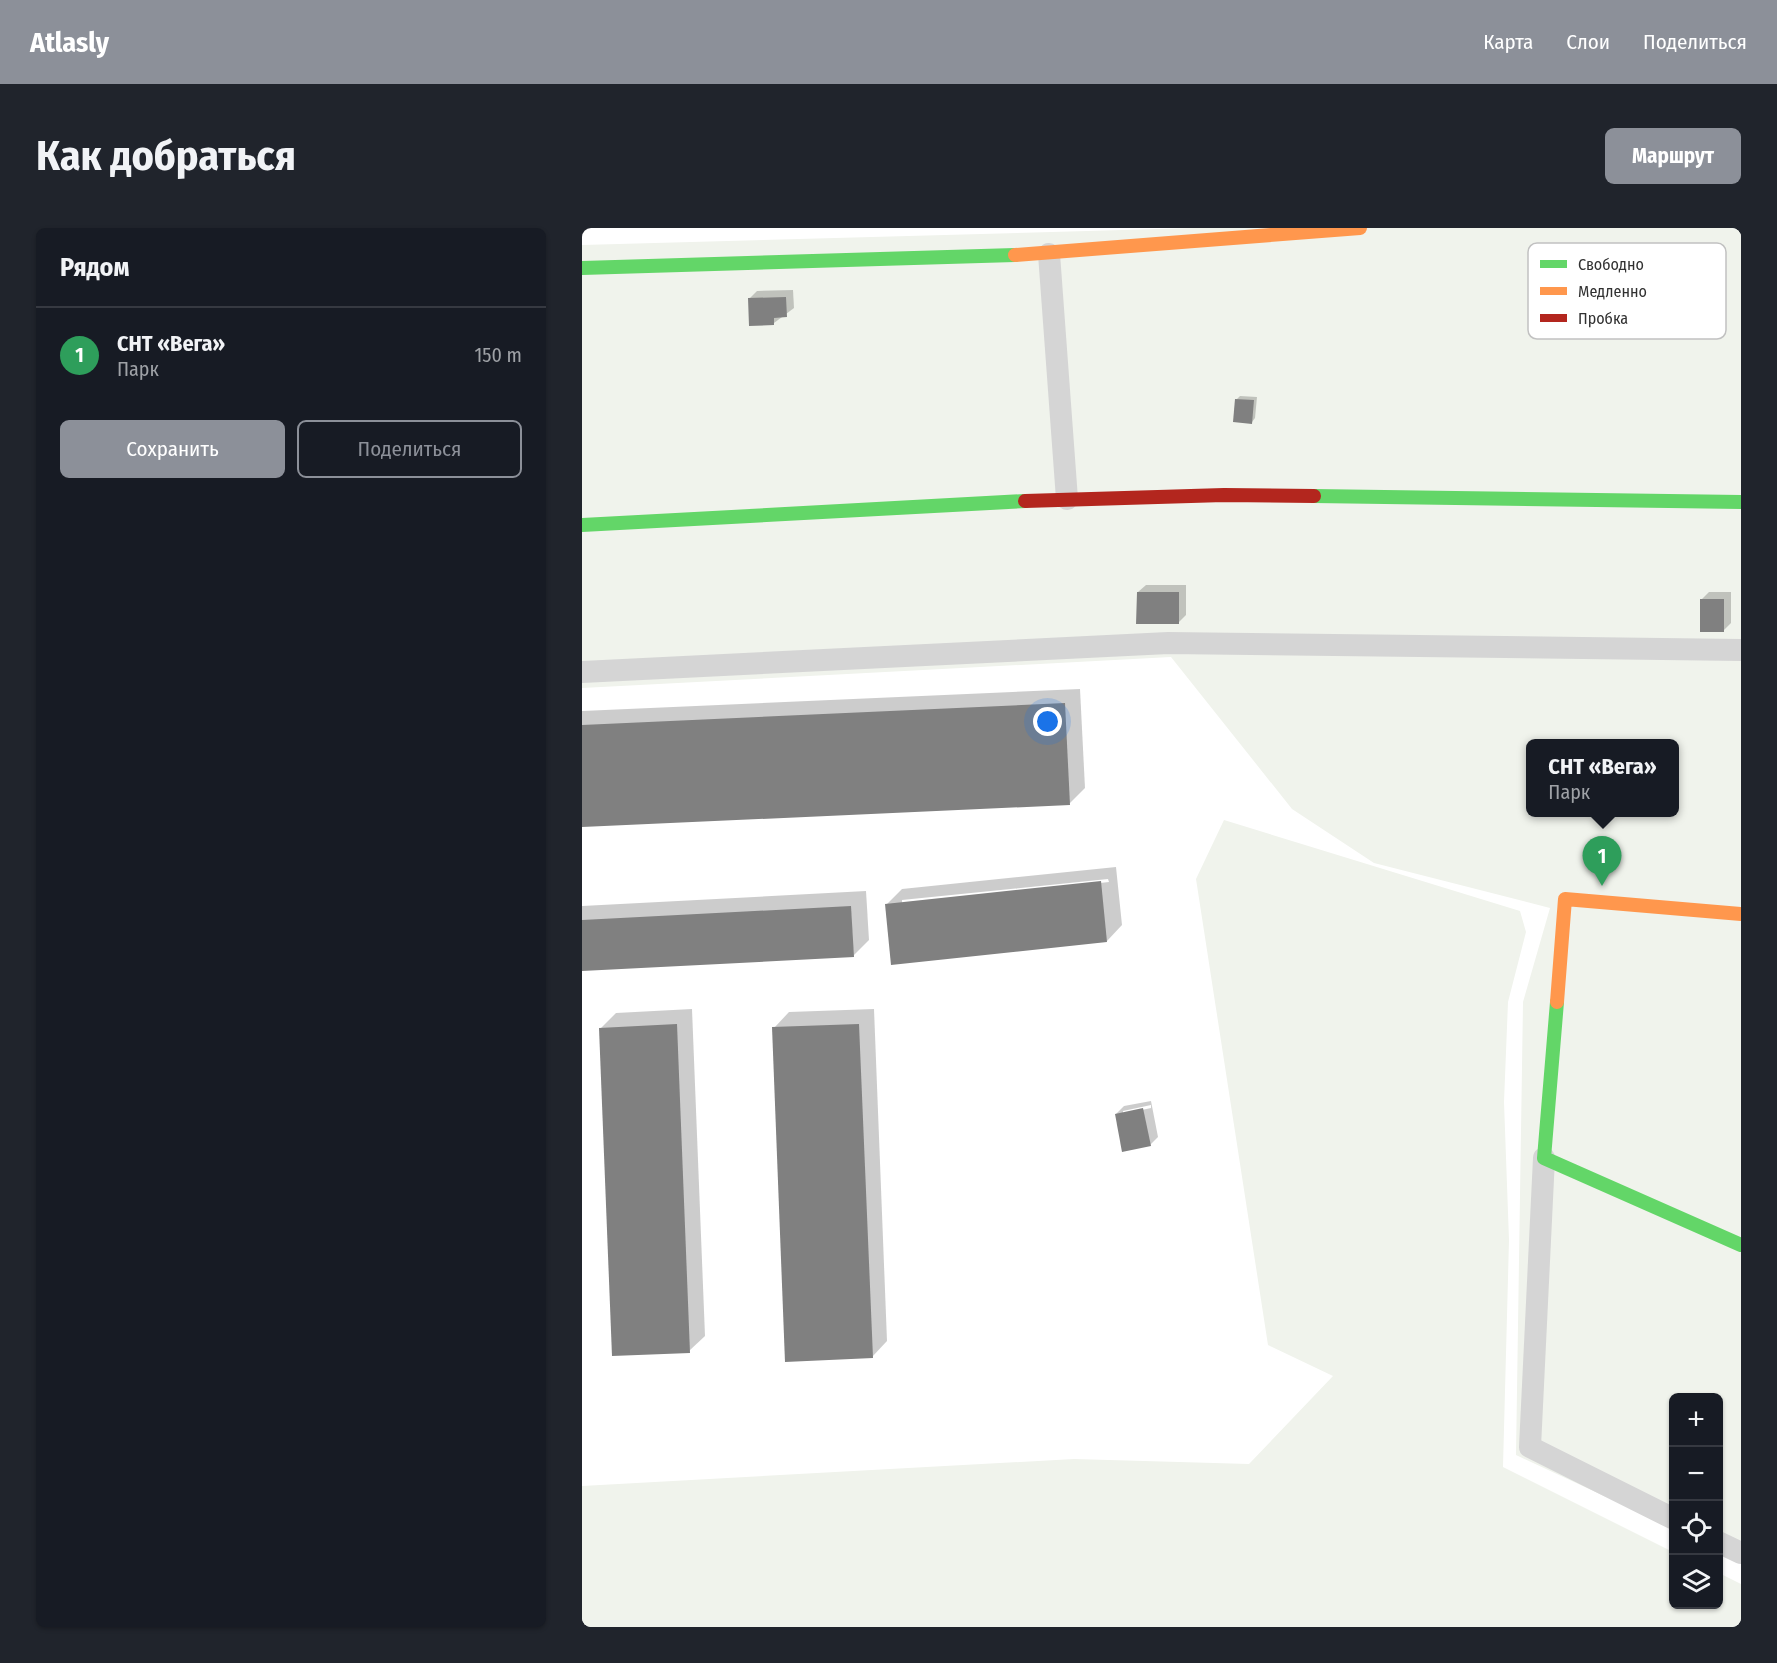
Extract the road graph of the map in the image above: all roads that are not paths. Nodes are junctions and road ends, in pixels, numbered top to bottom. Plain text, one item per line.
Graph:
1 (1360, 228) edge
2 (1049, 254) junction
3 (582, 268) edge
4 (1067, 499) junction
5 (1741, 502) edge
6 (582, 525) edge
7 (1741, 650) edge
8 (582, 672) edge
9 (1741, 914) edge
10 (1544, 1158) junction
11 (1741, 1245) edge
12 (1669, 1517) edge
13 (1723, 1544) edge
14 (1741, 1554) edge

1 - 2 street
2 - 3 street
2 - 4 street
4 - 5 street
4 - 6 street
7 - 8 street
9 - 10 street
10 - 11 street
10 - 12 street
13 - 14 street

